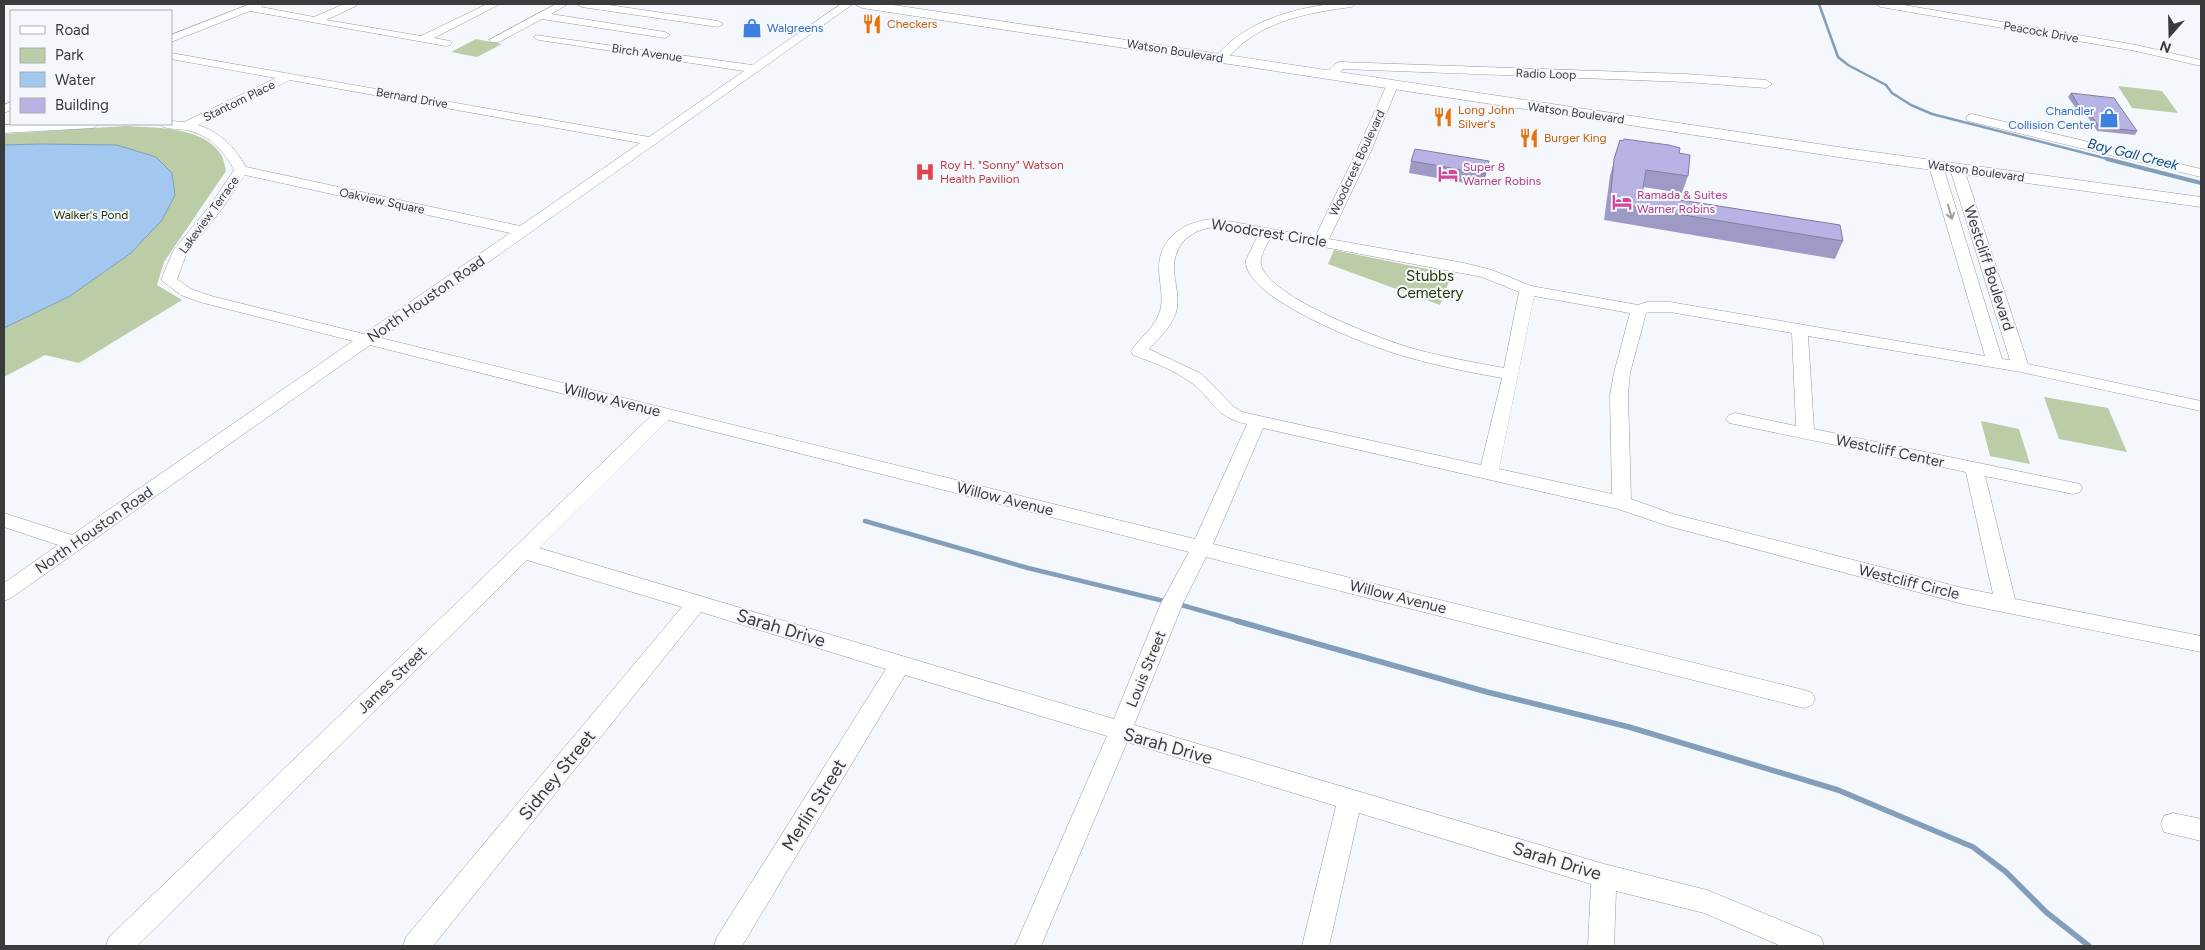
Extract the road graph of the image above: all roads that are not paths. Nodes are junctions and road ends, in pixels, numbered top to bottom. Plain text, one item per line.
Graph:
1 (259, 4) edge
2 (352, 4) edge
3 (495, 4) edge
4 (563, 4) edge
5 (582, 4) edge
6 (848, 4) edge
7 (862, 4) edge
8 (1351, 4) edge
9 (1881, 4) edge
10 (249, 8) junction
11 (540, 16) junction
12 (315, 21) junction
13 (718, 24) dead end
14 (665, 34) dead end
15 (539, 37) dead end
16 (172, 39) edge
17 (423, 39) junction
18 (495, 40) dead end
19 (446, 43) dead end
20 (172, 56) edge
21 (1220, 58) junction
22 (2201, 64) edge
23 (754, 69) junction
24 (1331, 75) junction
25 (290, 76) junction
26 (1766, 84) dead end
27 (1392, 85) junction
28 (1972, 118) dead end
29 (172, 124) edge
30 (41, 125) edge
31 (188, 125) junction
32 (4, 129) edge
33 (653, 140) junction
34 (1936, 166) junction
35 (1957, 169) junction
36 (241, 170) junction
37 (2201, 173) edge
38 (2201, 202) edge
39 (523, 231) junction
40 (1267, 232) junction
41 (1321, 240) junction
42 (1527, 290) junction
43 (206, 299) joint
44 (1639, 310) junction
45 (1800, 329) junction
46 (368, 340) junction
47 (1995, 362) junction
48 (2021, 367) junction
49 (1511, 375) junction
50 (2201, 406) edge
51 (665, 413) junction
52 (1735, 419) dead end
53 (1257, 421) junction
54 (1805, 433) junction
55 (1974, 468) junction
56 (1488, 473) junction
57 (2074, 488) dead end
58 (1622, 503) junction
59 (4, 520) edge
60 (74, 543) junction
61 (1201, 548) junction
62 (523, 551) junction
63 (4, 593) edge
64 (697, 603) junction
65 (2006, 604) junction
66 (2201, 644) edge
67 (900, 664) junction
68 (1804, 699) dead end
69 (1120, 732) junction
70 (1350, 800) junction
71 (2173, 824) dead end
72 (2201, 830) edge
73 (1604, 876) junction
74 (119, 946) edge
75 (416, 946) edge
76 (727, 946) edge
77 (1028, 946) edge
78 (1316, 946) edge
79 (1601, 946) edge
80 (1811, 946) edge

1 - 10 street
2 - 12 street
3 - 17 street
4 - 11 street
5 - 13 street
6 - 23 street, North Houston Road
7 - 21 main road, Watson Boulevard
8 - 21 street
9 - 22 street, Peacock Drive
10 - 12 street
10 - 16 street
11 - 14 street
11 - 18 street
12 - 17 street
15 - 23 street, Birch Avenue
17 - 19 street
20 - 25 street, Bernard Drive
21 - 24 main road, Watson Boulevard
23 - 33 street, North Houston Road
24 - 26 street, Radio Loop
24 - 27 main road, Watson Boulevard
25 - 31 street, Stantom Place
25 - 33 street, Bernard Drive
27 - 34 main road, Watson Boulevard
27 - 41 street, Woodcrest Boulevard
28 - 37 street
29 - 31 street, Lakeview Terrace
30 - 32 street
31 - 36 street, Lakeview Terrace
33 - 39 street, North Houston Road
34 - 35 main road, Watson Boulevard
34 -> 47 street, Westcliff Boulevard
35 - 38 main road, Watson Boulevard
35 - 48 street, Westcliff Boulevard
36 - 39 street, Oakview Square
36 - 43 street, Lakeview Terrace
39 - 46 street, North Houston Road
40 - 41 street, Woodcrest Circle
40 - 49 street
40 - 53 street, Woodcrest Circle
41 - 42 street, Woodcrest Circle
42 - 44 street
42 - 49 street
43 - 46 street, Willow Avenue
44 - 45 street
44 - 58 street
45 - 47 street
45 - 54 street
46 - 51 street, Willow Avenue
46 - 60 street, North Houston Road
47 - 48 street
48 - 50 street
49 - 56 street
51 - 61 street, Willow Avenue
51 - 62 street, James Street
52 - 54 street, Westcliff Center
53 - 56 street, Woodcrest Circle
53 - 61 street, Louis Street
54 - 55 street, Westcliff Center
55 - 57 street, Westcliff Center
55 - 65 street
56 - 58 street, Westcliff Circle
58 - 65 street, Westcliff Circle
59 - 60 street
60 - 63 street, North Houston Road
61 - 68 street, Willow Avenue
61 - 69 street, Louis Street
62 - 64 street, Sarah Drive
62 - 74 street, James Street
64 - 67 street, Sarah Drive
64 - 75 street, Sidney Street
65 - 66 street, Westcliff Circle
67 - 69 street, Sarah Drive
67 - 76 street, Merlin Street
69 - 70 street, Sarah Drive
69 - 77 street, Louis Street
70 - 73 street, Sarah Drive
70 - 78 street
71 - 72 street
73 - 79 street
73 - 80 street, Sarah Drive

